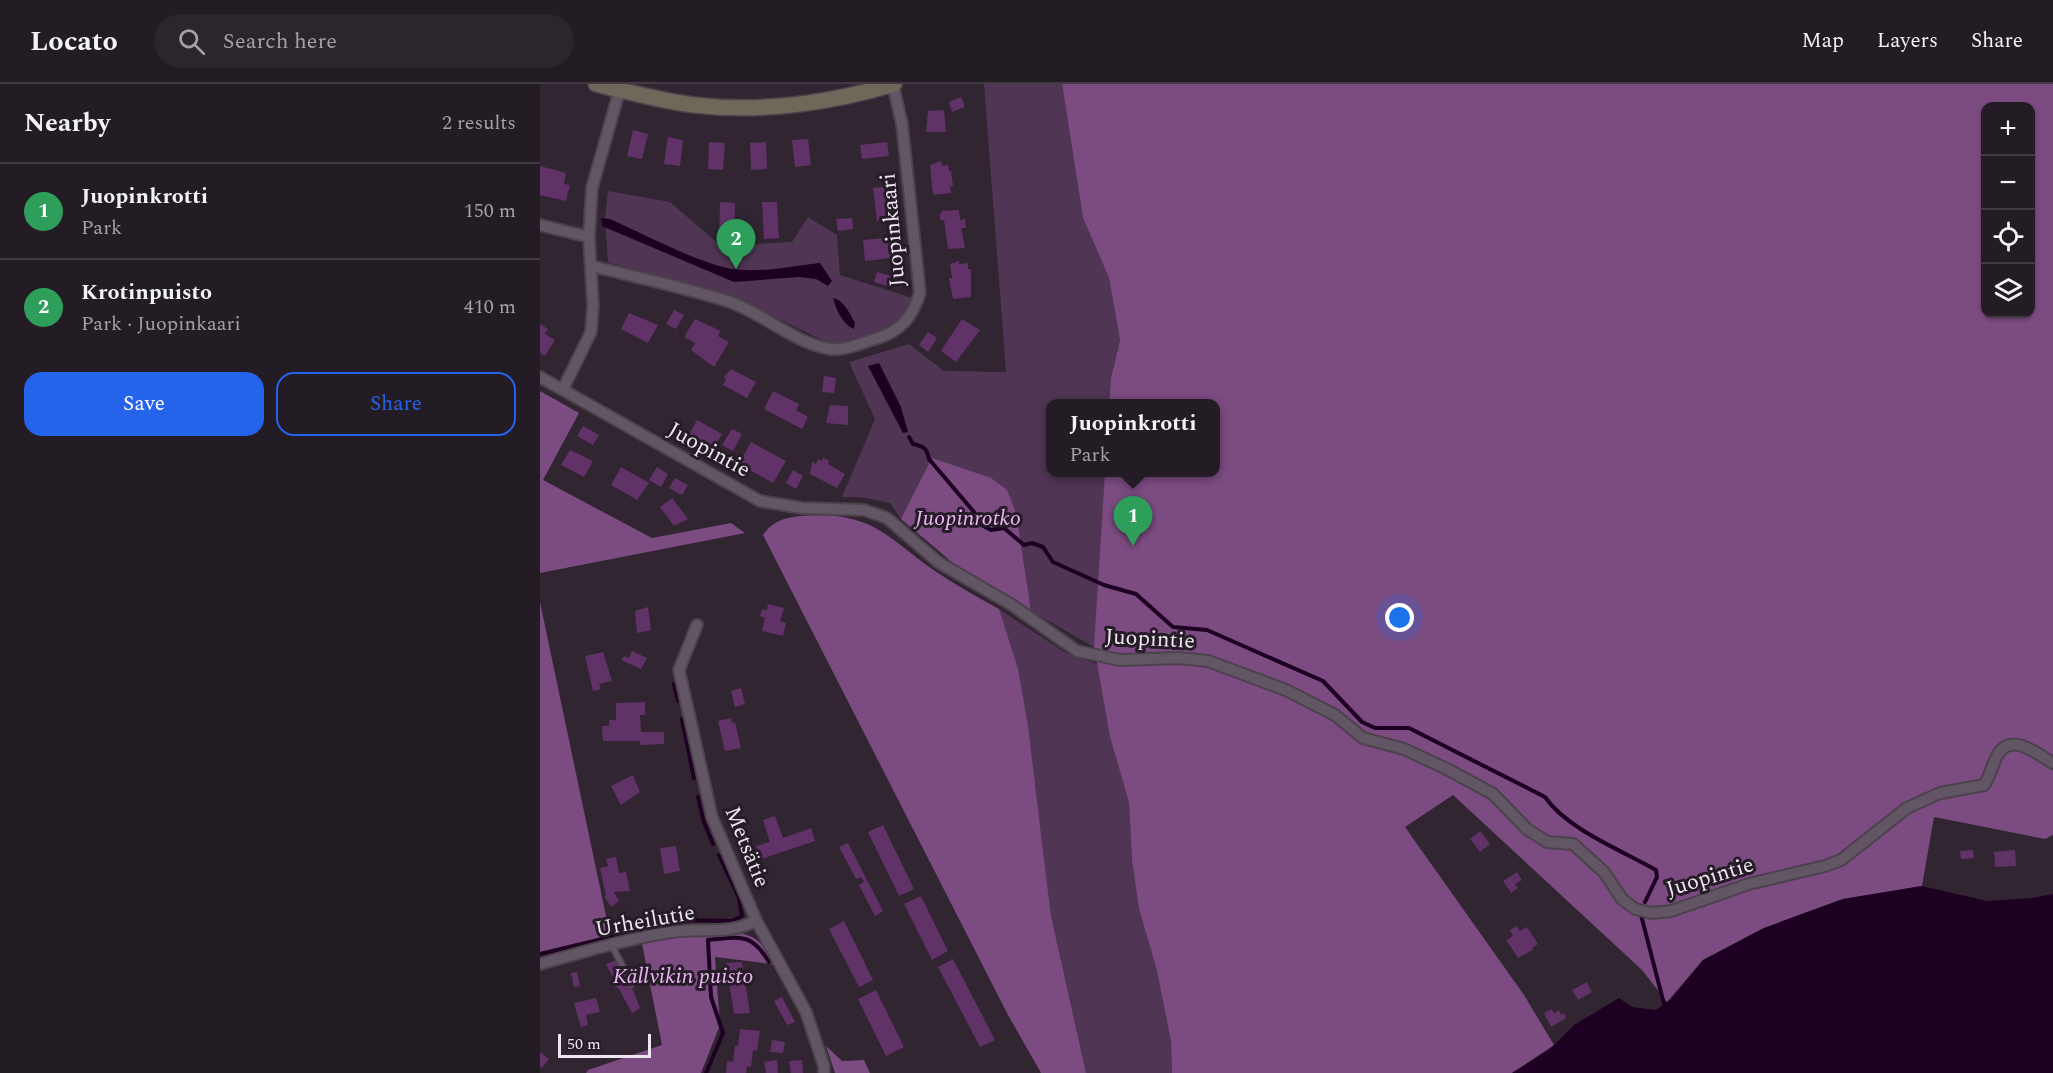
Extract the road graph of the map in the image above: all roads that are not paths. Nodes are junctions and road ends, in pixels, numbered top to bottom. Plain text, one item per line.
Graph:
1 (596, 84) edge
2 (893, 84) edge
3 (620, 87) edge
4 (540, 225) edge
5 (589, 237) junction
6 (592, 266) junction
7 (540, 376) edge
8 (563, 389) junction
9 (697, 625) dead end
10 (2053, 763) edge
11 (756, 920) junction
12 (611, 944) junction
13 (540, 964) edge
14 (632, 984) dead end
15 (824, 1073) edge

1 - 3 street
2 - 3 street
2 - 6 street, Juopinkaari
3 - 5 street
4 - 5 street
5 - 6 street
6 - 8 street
7 - 8 street
8 - 10 street, Juopintie
9 - 11 street, Metsätie
11 - 12 street, Urheilutie
11 - 15 street, Metsätie
12 - 13 street, Urheilutie
12 - 14 lane

